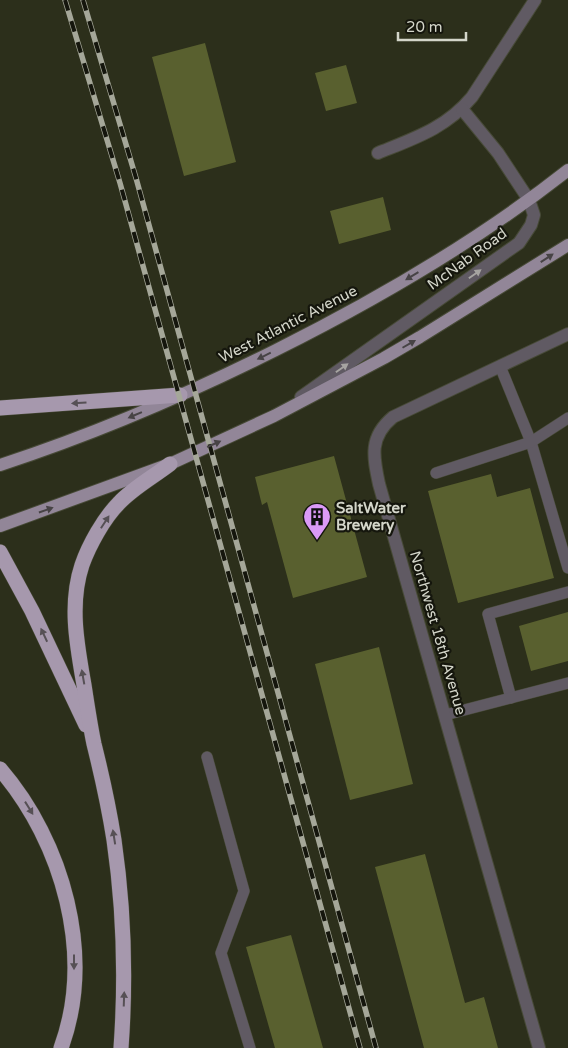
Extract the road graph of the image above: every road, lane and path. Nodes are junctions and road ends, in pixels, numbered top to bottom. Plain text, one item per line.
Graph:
1 (535, 0) edge
2 (462, 109) junction
3 (378, 152) dead end
4 (568, 170) edge
5 (529, 200) junction
6 (567, 247) edge
7 (568, 334) edge
8 (500, 366) junction
9 (180, 396) junction
10 (0, 408) edge
11 (274, 416) junction
12 (568, 418) edge
13 (531, 442) junction
14 (170, 464) junction
15 (0, 465) edge
16 (436, 473) dead end
17 (0, 526) edge
18 (0, 552) edge
19 (568, 568) edge
20 (568, 592) edge
21 (568, 683) edge
22 (511, 698) junction
23 (445, 716) junction
24 (94, 743) junction
25 (207, 757) dead end
26 (0, 769) edge
27 (61, 1048) edge
28 (121, 1048) edge
29 (250, 1048) edge
30 (539, 1048) edge

1 - 2 street
2 - 3 street
2 - 5 street, McNab Road
4 - 5 main road, West Atlantic Avenue
5 -> 9 main road, West Atlantic Avenue
11 -> 5 street, McNab Road
11 -> 6 main road
7 - 8 street, Northwest 18th Avenue
8 - 13 lane
8 - 23 street, Northwest 18th Avenue
9 -> 10 highway
9 -> 15 main road, West Atlantic Avenue
14 -> 11 main road
12 - 13 lane
13 - 16 lane
13 - 19 lane
17 -> 14 main road
24 -> 14 highway
24 -> 18 highway
20 - 22 lane
21 - 22 lane
22 - 23 lane
23 - 30 street, Northwest 18th Avenue
28 -> 24 highway
25 - 29 lane
26 -> 27 highway

